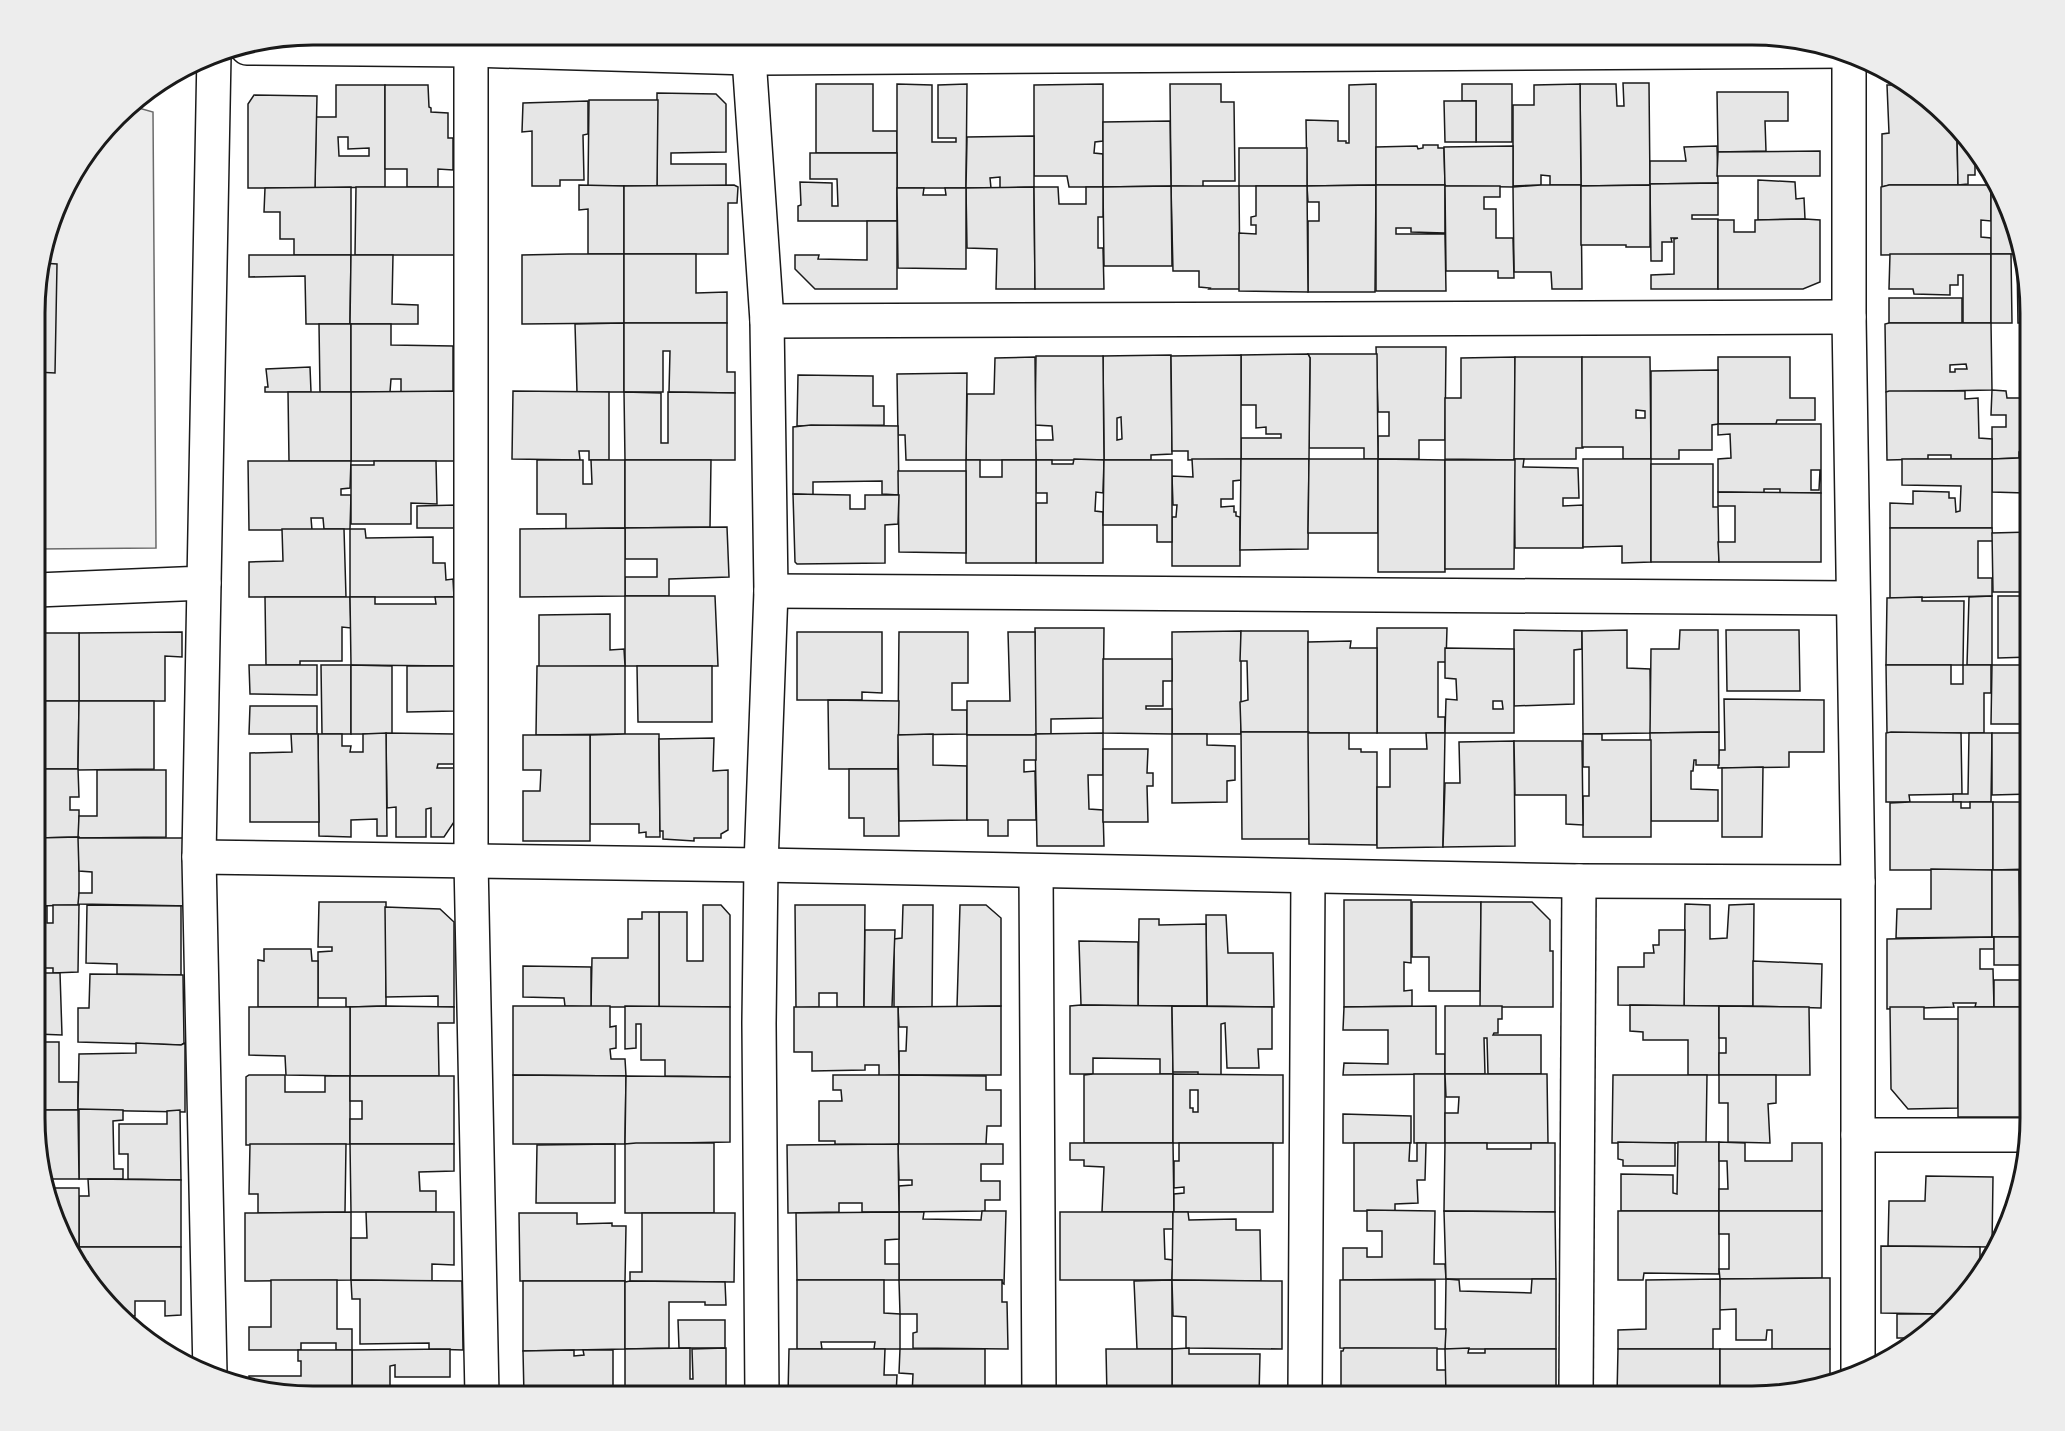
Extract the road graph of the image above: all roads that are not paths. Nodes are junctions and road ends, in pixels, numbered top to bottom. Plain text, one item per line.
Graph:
1 (1051, 46) edge
2 (271, 48) edge
3 (471, 50) junction
4 (1811, 52) edge
5 (749, 58) junction
6 (1847, 62) edge
7 (214, 64) edge
8 (1849, 317) junction
9 (766, 321) junction
10 (204, 584) junction
11 (45, 590) edge
12 (771, 591) junction
13 (1853, 598) junction
14 (199, 857) junction
15 (471, 861) junction
16 (761, 865) junction
17 (1036, 872) junction
18 (1308, 876) junction
19 (1579, 881) junction
20 (1858, 882) junction
21 (1858, 1135) junction
22 (2019, 1135) edge
23 (1858, 1364) edge
24 (210, 1365) edge
25 (482, 1386) edge
26 (762, 1386) edge
27 (1039, 1386) edge
28 (1305, 1386) edge
29 (1576, 1386) edge

1 - 4 street
1 - 5 street
2 - 3 street
3 - 5 street
3 - 15 street
5 - 9 street
6 - 8 street
7 - 10 street
8 - 9 street
8 - 13 street
9 - 12 street
10 - 11 street
10 - 14 street
12 - 13 street
12 - 16 street
13 - 20 street
14 - 15 street
14 - 24 street
15 - 16 street
15 - 25 street
16 - 17 street
16 - 26 street
17 - 18 street
17 - 27 street
18 - 19 street
18 - 28 street
19 - 20 street
19 - 29 street
20 - 21 street
21 - 22 street
21 - 23 street

